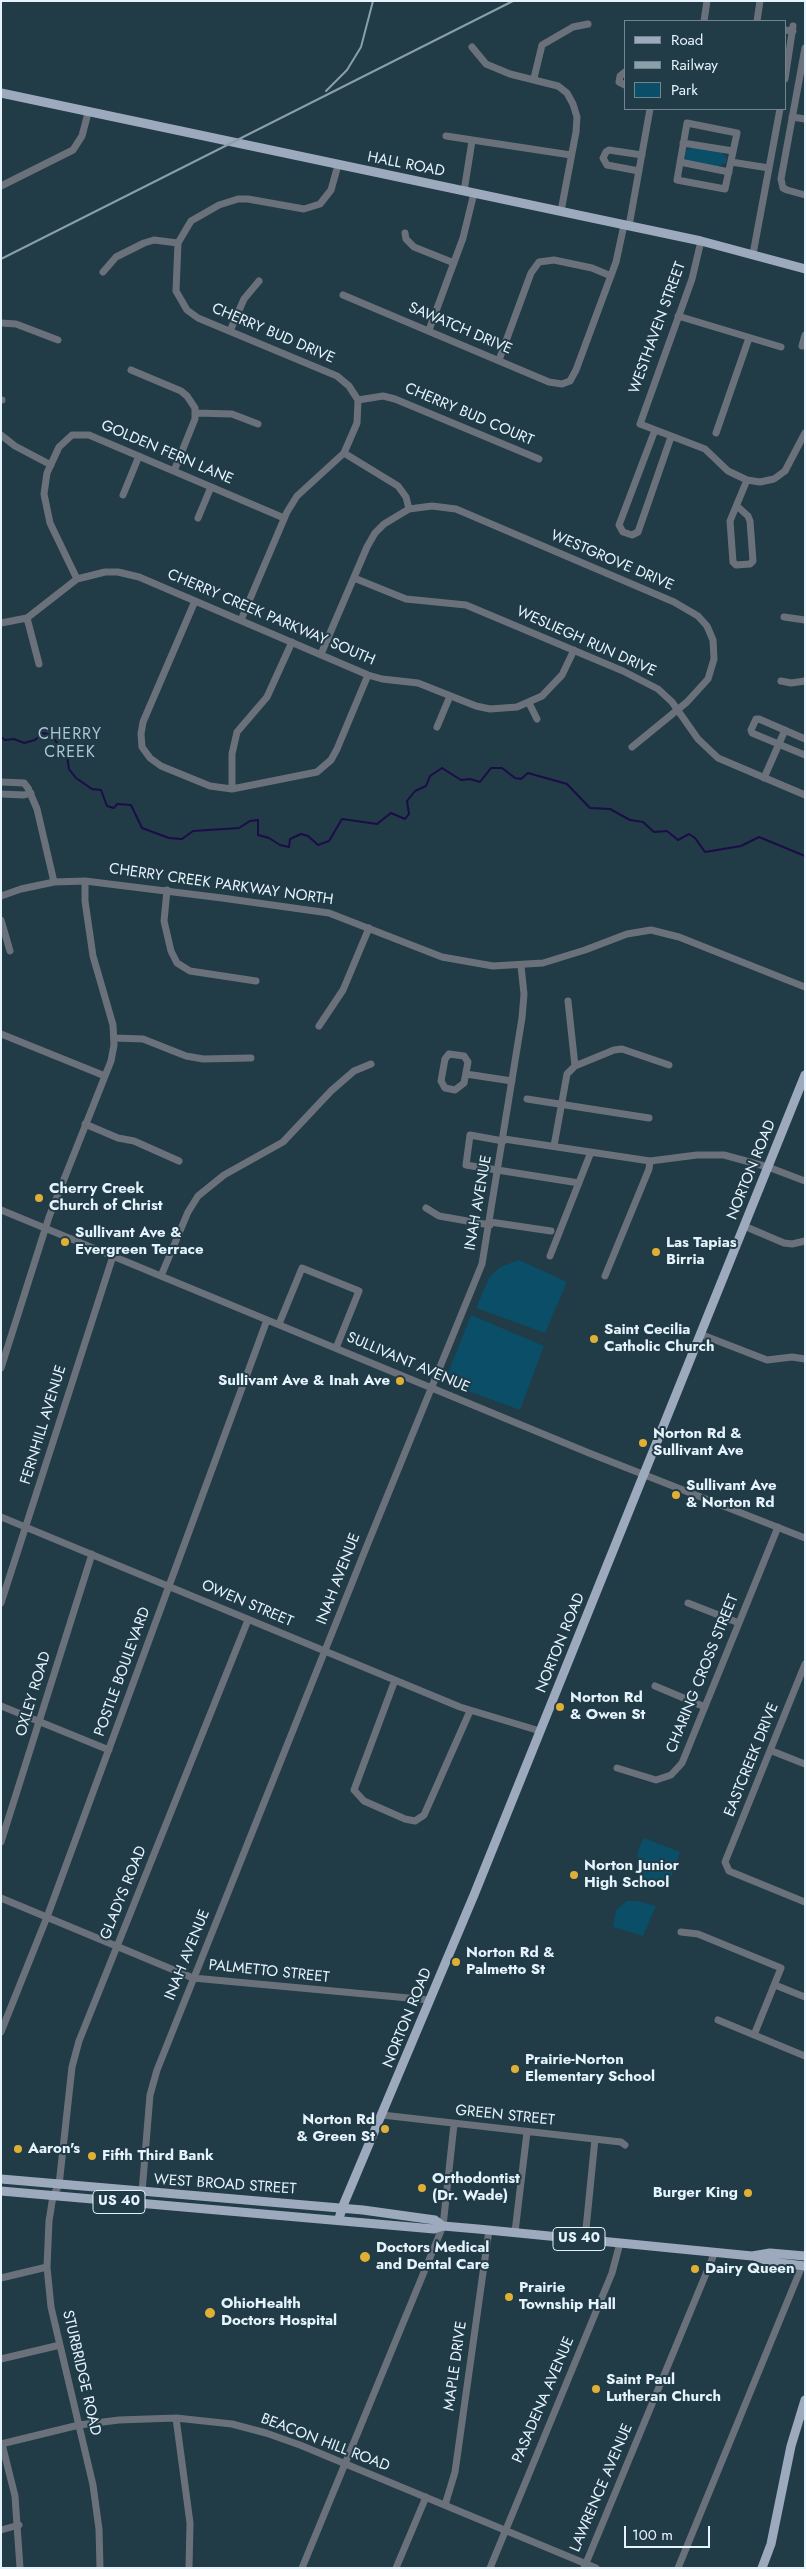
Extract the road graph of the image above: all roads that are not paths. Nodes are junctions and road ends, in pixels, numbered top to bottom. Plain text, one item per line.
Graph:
1 (707, 1) edge
2 (760, 1) edge
3 (704, 20) edge
4 (757, 20) edge
5 (588, 24) dead end
6 (786, 30) edge
7 (472, 47) dead end
8 (805, 49) edge
9 (624, 73) edge
10 (786, 73) edge
11 (534, 78) junction
12 (624, 84) edge
13 (1, 93) edge
14 (650, 110) edge
15 (780, 110) edge
16 (88, 112) junction
17 (792, 117) junction
18 (805, 119) edge
19 (446, 136) dead end
20 (472, 141) junction
21 (683, 143) junction
22 (733, 151) junction
23 (571, 155) junction
24 (642, 155) junction
25 (680, 162) junction
26 (731, 162) junction
27 (338, 165) junction
28 (769, 168) junction
29 (639, 171) junction
30 (730, 172) junction
31 (1, 186) edge
32 (464, 191) junction
33 (474, 193) junction
34 (805, 195) edge
35 (561, 212) junction
36 (627, 225) junction
37 (405, 233) dead end
38 (701, 241) junction
39 (178, 243) junction
40 (753, 254) junction
41 (454, 263) junction
42 (805, 269) edge
43 (103, 272) dead end
44 (611, 276) junction
45 (259, 281) dead end
46 (343, 295) dead end
47 (678, 316) junction
48 (1, 323) edge
49 (429, 330) junction
50 (230, 331) junction
51 (805, 335) edge
52 (749, 338) junction
53 (58, 340) dead end
54 (805, 346) edge
55 (781, 347) dead end
56 (499, 360) junction
57 (130, 370) dead end
58 (358, 400) junction
59 (196, 413) junction
60 (258, 424) dead end
61 (655, 430) junction
62 (716, 433) dead end
63 (805, 433) edge
64 (1, 435) edge
65 (671, 437) junction
66 (344, 453) junction
67 (139, 456) junction
68 (539, 459) dead end
69 (51, 465) junction
70 (174, 471) junction
71 (747, 480) junction
72 (211, 487) junction
73 (123, 495) dead end
74 (738, 507) junction
75 (409, 509) junction
76 (198, 518) dead end
77 (284, 518) junction
78 (354, 578) junction
79 (76, 579) junction
80 (194, 601) junction
81 (784, 617) dead end
82 (27, 618) junction
83 (241, 620) junction
84 (805, 620) edge
85 (1, 623) edge
86 (292, 642) junction
87 (574, 650) junction
88 (322, 654) junction
89 (38, 664) dead end
90 (368, 675) junction
91 (781, 681) dead end
92 (805, 681) edge
93 (450, 696) junction
94 (529, 703) junction
95 (678, 709) junction
96 (537, 718) dead end
97 (437, 727) dead end
98 (785, 730) junction
99 (805, 739) edge
100 (779, 744) junction
101 (632, 747) dead end
102 (805, 755) edge
103 (764, 778) junction
104 (1, 782) edge
105 (232, 789) junction
106 (30, 793) junction
107 (1, 794) edge
108 (805, 795) edge
109 (85, 881) junction
110 (54, 882) junction
111 (167, 890) junction
112 (1, 896) edge
113 (1, 920) edge
114 (369, 928) junction
115 (10, 951) dead end
116 (521, 966) junction
117 (256, 981) dead end
118 (805, 987) edge
119 (568, 1001) dead end
120 (319, 1026) dead end
121 (1, 1034) edge
122 (115, 1038) junction
123 (251, 1058) dead end
124 (371, 1064) dead end
125 (669, 1064) dead end
126 (575, 1066) junction
127 (466, 1074) junction
128 (105, 1076) junction
129 (805, 1076) edge
130 (512, 1081) junction
131 (527, 1099) dead end
132 (562, 1104) junction
133 (649, 1118) dead end
134 (85, 1124) junction
135 (503, 1140) junction
136 (554, 1146) junction
137 (591, 1152) junction
138 (179, 1160) dead end
139 (650, 1161) junction
140 (768, 1167) junction
141 (498, 1170) junction
142 (805, 1181) edge
143 (579, 1183) junction
144 (426, 1208) dead end
145 (1, 1210) edge
146 (490, 1223) junction
147 (744, 1226) junction
148 (45, 1228) junction
149 (551, 1231) dead end
150 (805, 1241) edge
151 (113, 1256) junction
152 (550, 1256) dead end
153 (161, 1276) junction
154 (604, 1276) dead end
155 (267, 1320) junction
156 (279, 1324) junction
157 (700, 1334) junction
158 (336, 1348) junction
159 (805, 1359) edge
160 (1, 1368) edge
161 (432, 1388) junction
162 (643, 1475) junction
163 (1, 1517) edge
164 (26, 1527) junction
165 (778, 1527) junction
166 (805, 1538) edge
167 (92, 1554) junction
168 (169, 1586) junction
169 (688, 1602) dead end
170 (1, 1603) edge
171 (248, 1620) junction
172 (738, 1623) junction
173 (325, 1652) junction
174 (805, 1664) edge
175 (395, 1680) junction
176 (802, 1680) edge
177 (655, 1686) dead end
178 (1, 1706) edge
179 (705, 1707) junction
180 (470, 1711) junction
181 (40, 1722) junction
182 (540, 1731) junction
183 (109, 1750) junction
184 (772, 1751) junction
185 (805, 1764) edge
186 (617, 1768) dead end
187 (1, 1842) edge
188 (1, 1898) edge
189 (805, 1902) edge
190 (48, 1917) junction
191 (680, 1932) dead end
192 (117, 1947) junction
193 (194, 1978) junction
194 (775, 1985) junction
195 (805, 1997) edge
196 (430, 2000) junction
197 (718, 2020) dead end
198 (1, 2032) edge
199 (754, 2035) junction
200 (805, 2056) edge
201 (382, 2116) junction
202 (454, 2124) junction
203 (527, 2132) junction
204 (595, 2139) junction
205 (625, 2145) dead end
206 (1, 2180) edge
207 (59, 2185) junction
208 (1, 2191) edge
209 (142, 2192) junction
210 (53, 2196) junction
211 (342, 2208) junction
212 (339, 2219) junction
213 (444, 2226) junction
214 (489, 2230) junction
215 (515, 2232) junction
216 (586, 2239) junction
217 (620, 2243) junction
218 (715, 2252) junction
219 (752, 2256) junction
220 (805, 2256) edge
221 (803, 2266) edge
222 (47, 2267) junction
223 (1, 2278) edge
224 (60, 2345) junction
225 (1, 2359) edge
226 (805, 2400) edge
227 (176, 2418) junction
228 (79, 2425) junction
229 (2, 2444) edge
230 (345, 2464) junction
231 (426, 2497) junction
232 (445, 2505) junction
233 (19, 2525) junction
234 (1, 2530) edge
235 (505, 2530) junction
236 (585, 2565) edge
237 (20, 2568) edge
238 (100, 2568) edge
239 (189, 2568) edge
240 (302, 2568) edge
241 (396, 2568) edge
242 (490, 2568) edge
243 (596, 2568) edge
244 (678, 2568) edge
245 (762, 2568) edge

1 - 3 street
2 - 4 street
5 - 11 street
6 - 10 street
7 - 11 street
8 - 17 street
9 - 12 street
11 - 23 street
13 - 16 main road, HALL ROAD
14 - 24 street
15 - 28 street
16 - 27 main road, HALL ROAD
16 - 31 street
17 - 18 street
17 - 34 street
19 - 20 street
20 - 23 street
20 - 32 street
21 - 22 street
21 - 22 street
21 - 25 street
22 - 26 street
23 - 35 street
24 - 29 street
24 - 29 street
25 - 30 street
25 - 30 street
26 - 28 street
26 - 30 street
27 - 32 main road, HALL ROAD
27 - 39 street, CHERRY BUD DRIVE
28 - 40 street
29 - 36 street
32 - 33 main road, HALL ROAD
33 - 35 main road, HALL ROAD
33 - 41 street
35 - 36 main road, HALL ROAD
36 - 38 main road, HALL ROAD
36 - 44 street
37 - 41 street
38 - 40 main road, HALL ROAD
38 - 47 street, WESTHAVEN STREET
39 - 43 street
39 - 50 street, CHERRY BUD DRIVE
40 - 42 main road, HALL ROAD
41 - 49 street
44 - 56 street
44 - 56 street, SAWATCH DRIVE
45 - 50 street
46 - 49 street, SAWATCH DRIVE
47 - 52 street
47 - 61 street, WESTHAVEN STREET
48 - 53 street
49 - 56 street, SAWATCH DRIVE
50 - 58 street, CHERRY BUD DRIVE
51 - 54 street
52 - 55 street
52 - 62 street
57 - 59 street
58 - 66 street
58 - 68 street, CHERRY BUD COURT
59 - 60 street
59 - 70 street
61 - 65 street
61 - 65 street
63 - 71 street
64 - 69 street
65 - 71 street
66 - 75 street
66 - 77 street
67 - 69 street, GOLDEN FERN LANE
67 - 70 street, GOLDEN FERN LANE
67 - 73 street
69 - 79 street
70 - 72 street, GOLDEN FERN LANE
71 - 74 street
72 - 76 street
72 - 77 street, GOLDEN FERN LANE
74 - 74 street
75 - 78 street
75 - 95 street, WESTGROVE DRIVE
77 - 83 street
78 - 87 street, WESLIEGH RUN DRIVE
78 - 88 street
79 - 80 street, CHERRY CREEK PARKWAY SOUTH
79 - 82 street, CHERRY CREEK PARKWAY SOUTH
80 - 83 street, CHERRY CREEK PARKWAY SOUTH
80 - 105 street
81 - 84 street
82 - 85 street, CHERRY CREEK PARKWAY SOUTH
82 - 89 street
83 - 86 street, CHERRY CREEK PARKWAY SOUTH
86 - 88 street, CHERRY CREEK PARKWAY SOUTH
86 - 105 street
87 - 94 street, CHERRY CREEK PARKWAY SOUTH
87 - 95 street, WESLIEGH RUN DRIVE
88 - 90 street, CHERRY CREEK PARKWAY SOUTH
90 - 93 street, CHERRY CREEK PARKWAY SOUTH
90 - 105 street
91 - 92 street
93 - 94 street, CHERRY CREEK PARKWAY SOUTH
93 - 97 street
94 - 96 street
95 - 101 street, WESTGROVE DRIVE
95 - 103 street, WESLIEGH RUN DRIVE
98 - 99 street
98 - 100 street
98 - 100 street
100 - 102 street
100 - 103 street
103 - 108 street, WESLIEGH RUN DRIVE
104 - 106 street
106 - 107 street
106 - 110 street
109 - 110 street, CHERRY CREEK PARKWAY NORTH
109 - 111 street, CHERRY CREEK PARKWAY NORTH
109 - 122 street
110 - 112 street, CHERRY CREEK PARKWAY NORTH
111 - 114 street, CHERRY CREEK PARKWAY NORTH
111 - 117 street
113 - 115 street
114 - 116 street, CHERRY CREEK PARKWAY NORTH
114 - 120 street
116 - 118 street, CHERRY CREEK PARKWAY NORTH
116 - 130 street, INAH AVENUE
119 - 126 street
121 - 128 street
122 - 123 street
122 - 128 street
124 - 153 street
125 - 126 street
126 - 132 street
127 - 127 street
127 - 130 street
128 - 134 street
129 - 140 main road, NORTON ROAD
130 - 135 street, INAH AVENUE
131 - 132 street
132 - 133 street
132 - 136 street
134 - 138 street
134 - 148 street
135 - 136 street
135 - 141 street, INAH AVENUE
135 - 141 street
136 - 137 street
137 - 139 street
137 - 143 street
139 - 140 street
139 - 154 street
140 - 142 street
140 - 147 main road, NORTON ROAD
141 - 143 street
141 - 146 street, INAH AVENUE
143 - 152 street
144 - 146 street
145 - 148 street, SULLIVANT AVENUE
146 - 149 street
146 - 161 street, INAH AVENUE
147 - 150 street
147 - 157 main road, NORTON ROAD
148 - 151 street, SULLIVANT AVENUE
148 - 160 street
151 - 153 street, SULLIVANT AVENUE
151 - 164 street, FERNHILL AVENUE
153 - 155 street, SULLIVANT AVENUE
155 - 156 street, SULLIVANT AVENUE
155 - 168 street, POSTLE BOULEVARD
156 - 158 street, SULLIVANT AVENUE
156 - 158 street
157 - 159 street
157 - 162 main road, NORTON ROAD
158 - 161 street, SULLIVANT AVENUE
161 - 162 street, SULLIVANT AVENUE
161 - 173 street, INAH AVENUE
162 - 165 street, SULLIVANT AVENUE
162 - 182 main road, NORTON ROAD
163 - 164 street, OWEN STREET
164 - 167 street, OWEN STREET
164 - 170 street, FERNHILL AVENUE
165 - 166 street, SULLIVANT AVENUE
165 - 172 street, CHARING CROSS STREET
167 - 168 street, OWEN STREET
167 - 181 street, OXLEY ROAD
168 - 171 street, OWEN STREET
168 - 183 street, POSTLE BOULEVARD
169 - 172 street
171 - 173 street, OWEN STREET
171 - 192 street, GLADYS ROAD
172 - 179 street, CHARING CROSS STREET
173 - 175 street, OWEN STREET
173 - 193 street, INAH AVENUE
174 - 176 street, EASTCREEK DRIVE
175 - 180 street, OWEN STREET
175 - 180 street
176 - 184 street, EASTCREEK DRIVE
177 - 179 street
178 - 181 street
179 - 186 street, CHARING CROSS STREET
180 - 182 street, OWEN STREET
181 - 183 street
181 - 187 street, OXLEY ROAD
182 - 196 main road, NORTON ROAD
183 - 190 street, POSTLE BOULEVARD
184 - 185 street
184 - 189 street, EASTCREEK DRIVE
188 - 190 street, PALMETTO STREET
190 - 192 street, PALMETTO STREET
190 - 198 street, POSTLE BOULEVARD
191 - 194 street
192 - 193 street, PALMETTO STREET
192 - 207 street, GLADYS ROAD
193 - 196 street, PALMETTO STREET
193 - 209 street, INAH AVENUE
194 - 195 street
194 - 199 street
196 - 201 main road, NORTON ROAD
197 - 199 street
199 - 200 street
201 - 202 street, GREEN STREET
201 - 211 main road, NORTON ROAD
202 - 203 street, GREEN STREET
202 - 213 street
203 - 204 street, GREEN STREET
203 - 215 street
204 - 205 street, GREEN STREET
204 - 216 street
206 - 207 main road, WEST BROAD STREET / US 40
207 - 209 main road, WEST BROAD STREET / US 40
207 - 210 street, STURBRIDGE ROAD
208 - 210 main road, WEST BROAD STREET / US 40
209 - 211 main road, WEST BROAD STREET / US 40
210 - 212 main road, WEST BROAD STREET / US 40
210 - 222 street, STURBRIDGE ROAD
211 - 212 main road, NORTON ROAD
211 - 213 main road, WEST BROAD STREET / US 40
212 - 213 main road, WEST BROAD STREET / US 40
213 - 214 main road, WEST BROAD STREET / US 40
213 - 230 street
214 - 215 main road, WEST BROAD STREET / US 40
214 - 232 street, MAPLE DRIVE
215 - 216 main road, WEST BROAD STREET / US 40
216 - 217 main road, WEST BROAD STREET / US 40
217 - 218 main road, WEST BROAD STREET / US 40
217 - 235 street, PASADENA AVENUE
218 - 219 main road, WEST BROAD STREET / US 40
218 - 236 street, LAWRENCE AVENUE
219 - 220 main road, WEST BROAD STREET / US 40
219 - 221 main road, WEST BROAD STREET / US 40
221 - 244 street
222 - 223 street
222 - 224 street, STURBRIDGE ROAD
224 - 225 street
224 - 228 street, STURBRIDGE ROAD
226 - 245 main road
227 - 228 street, BEACON HILL ROAD
227 - 230 street, BEACON HILL ROAD
227 - 239 street
228 - 229 street, BEACON HILL ROAD
228 - 238 street, STURBRIDGE ROAD
229 - 233 street
230 - 231 street, BEACON HILL ROAD
230 - 240 street
231 - 232 street, BEACON HILL ROAD
231 - 241 street
232 - 235 street, BEACON HILL ROAD
233 - 234 street
233 - 237 street
235 - 236 street, BEACON HILL ROAD
235 - 242 street, PASADENA AVENUE
236 - 243 street, BEACON HILL ROAD

